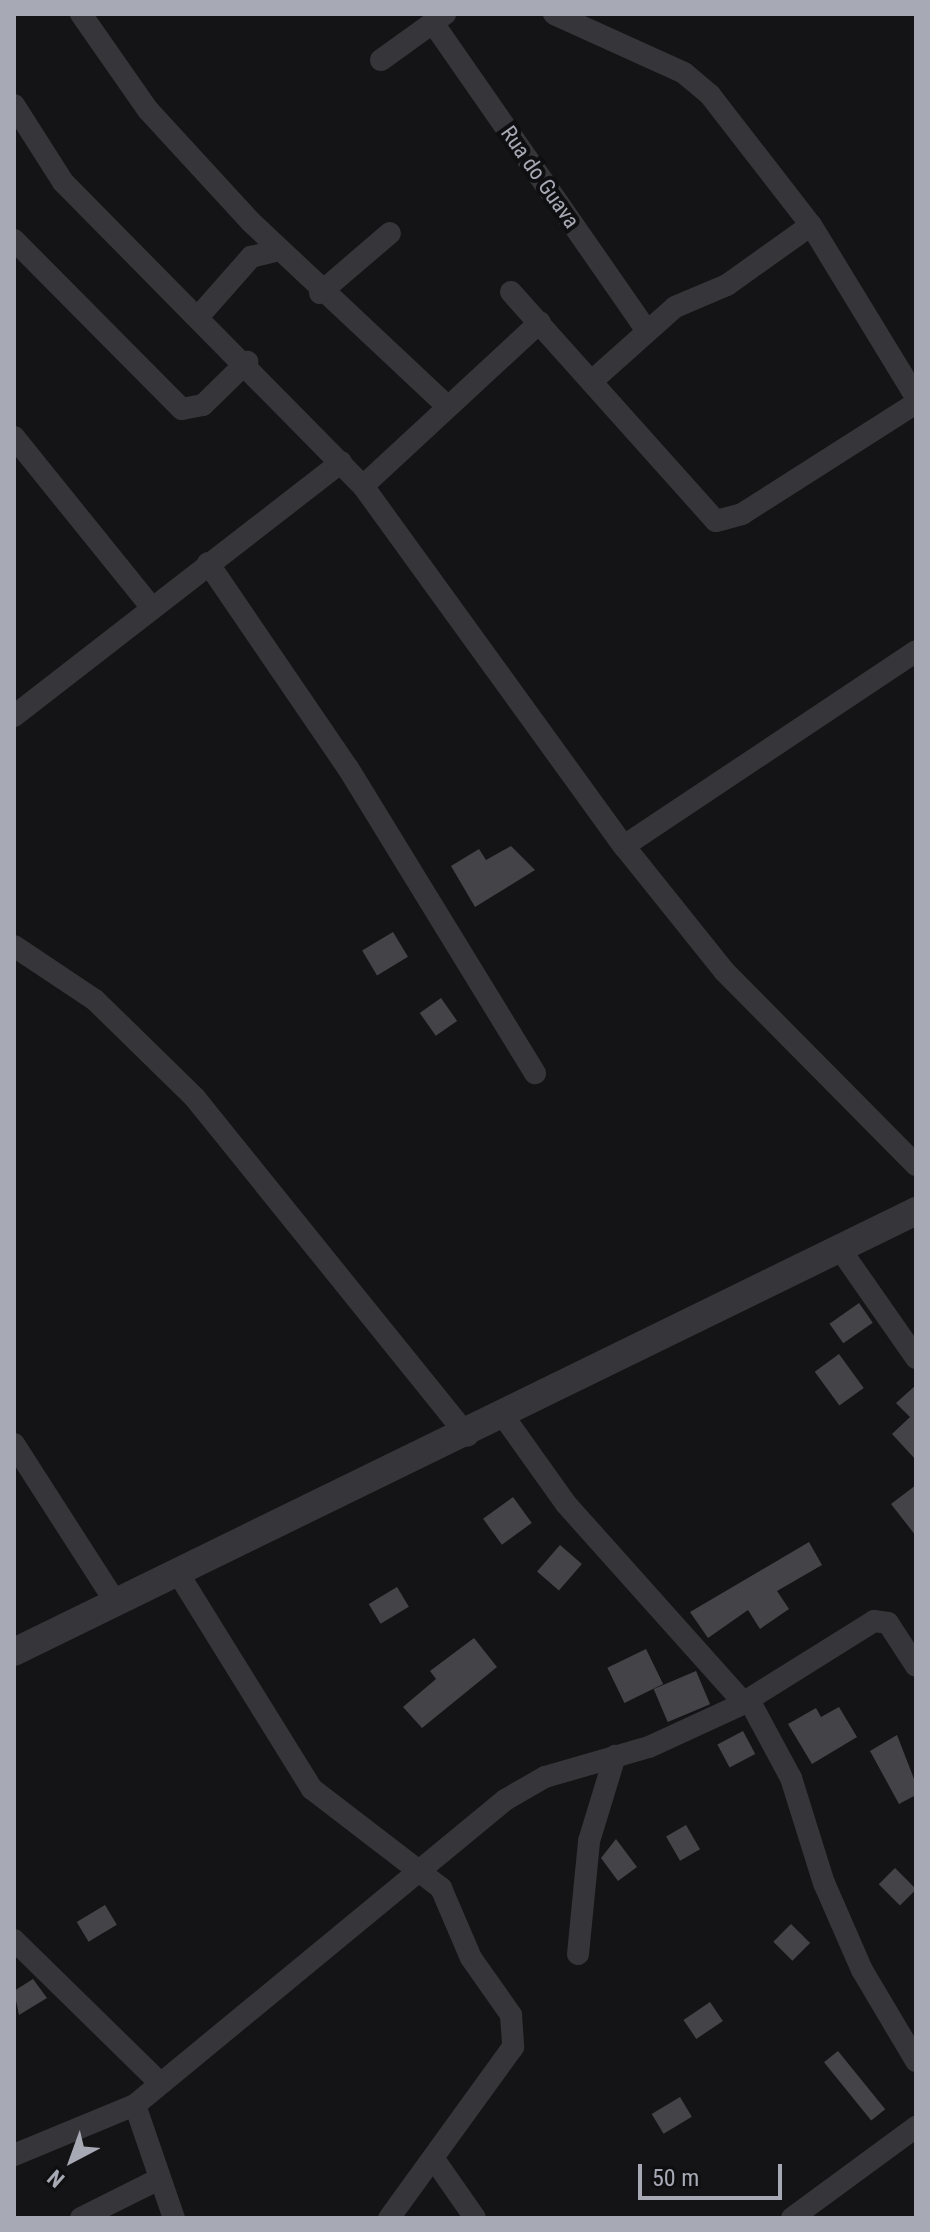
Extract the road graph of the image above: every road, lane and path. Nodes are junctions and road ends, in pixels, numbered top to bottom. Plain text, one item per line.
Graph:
1 (81, 14) edge
2 (554, 14) edge
3 (439, 18) edge
4 (381, 60) dead end
5 (14, 105) edge
6 (251, 222) junction
7 (811, 225) junction
8 (390, 233) dead end
9 (14, 240) edge
10 (279, 250) junction
11 (251, 257) junction
12 (511, 292) dead end
13 (320, 293) junction
14 (199, 316) junction
15 (540, 322) junction
16 (647, 331) junction
17 (247, 362) junction
18 (592, 381) junction
19 (916, 400) edge
20 (448, 407) junction
21 (14, 437) edge
22 (341, 462) junction
23 (363, 486) junction
24 (208, 563) junction
25 (152, 608) junction
26 (916, 651) edge
27 (14, 716) edge
28 (624, 846) junction
29 (14, 946) edge
30 (535, 1073) dead end
31 (916, 1165) edge
32 (916, 1211) edge
33 (840, 1249) junction
34 (916, 1358) edge
35 (504, 1417) junction
36 (468, 1436) junction
37 (14, 1444) edge
38 (178, 1573) junction
39 (116, 1603) junction
40 (14, 1652) edge
41 (916, 1666) edge
42 (746, 1702) junction
43 (615, 1756) junction
44 (422, 1870) junction
45 (14, 1940) edge
46 (578, 1954) dead end
47 (916, 2061) edge
48 (158, 2081) junction
49 (135, 2105) junction
50 (916, 2127) edge
51 (14, 2155) edge
52 (436, 2162) junction
53 (159, 2179) junction
54 (81, 2218) edge
55 (174, 2218) edge
56 (389, 2218) edge
57 (475, 2218) edge
58 (792, 2218) edge

1 - 6 street
2 - 7 street
3 - 4 street
3 - 16 street, Rua do Guava
5 - 14 street
6 - 10 street
6 - 11 street
7 - 16 street
7 - 19 street
8 - 13 street
9 - 17 street
10 - 11 street
10 - 13 street
11 - 14 street
12 - 15 street
13 - 20 street
14 - 17 street
15 - 18 street
15 - 20 street
16 - 18 street
17 - 22 street
18 - 19 street
20 - 23 street
21 - 25 street
22 - 23 street
22 - 24 street
23 - 28 street
24 - 25 street
24 - 30 street
25 - 27 street
26 - 28 street
28 - 31 street
29 - 36 street
32 - 33 street
33 - 34 street
33 - 35 street
35 - 36 street
35 - 42 street
36 - 38 street
37 - 39 street
38 - 39 street
38 - 44 street
39 - 40 street
41 - 42 street
42 - 43 street
42 - 47 street
43 - 44 street
43 - 46 street
44 - 48 street
44 - 52 street
45 - 48 street
48 - 49 street
49 - 51 street
49 - 53 street
50 - 58 street
52 - 56 street
52 - 57 street
53 - 54 street
53 - 55 street

